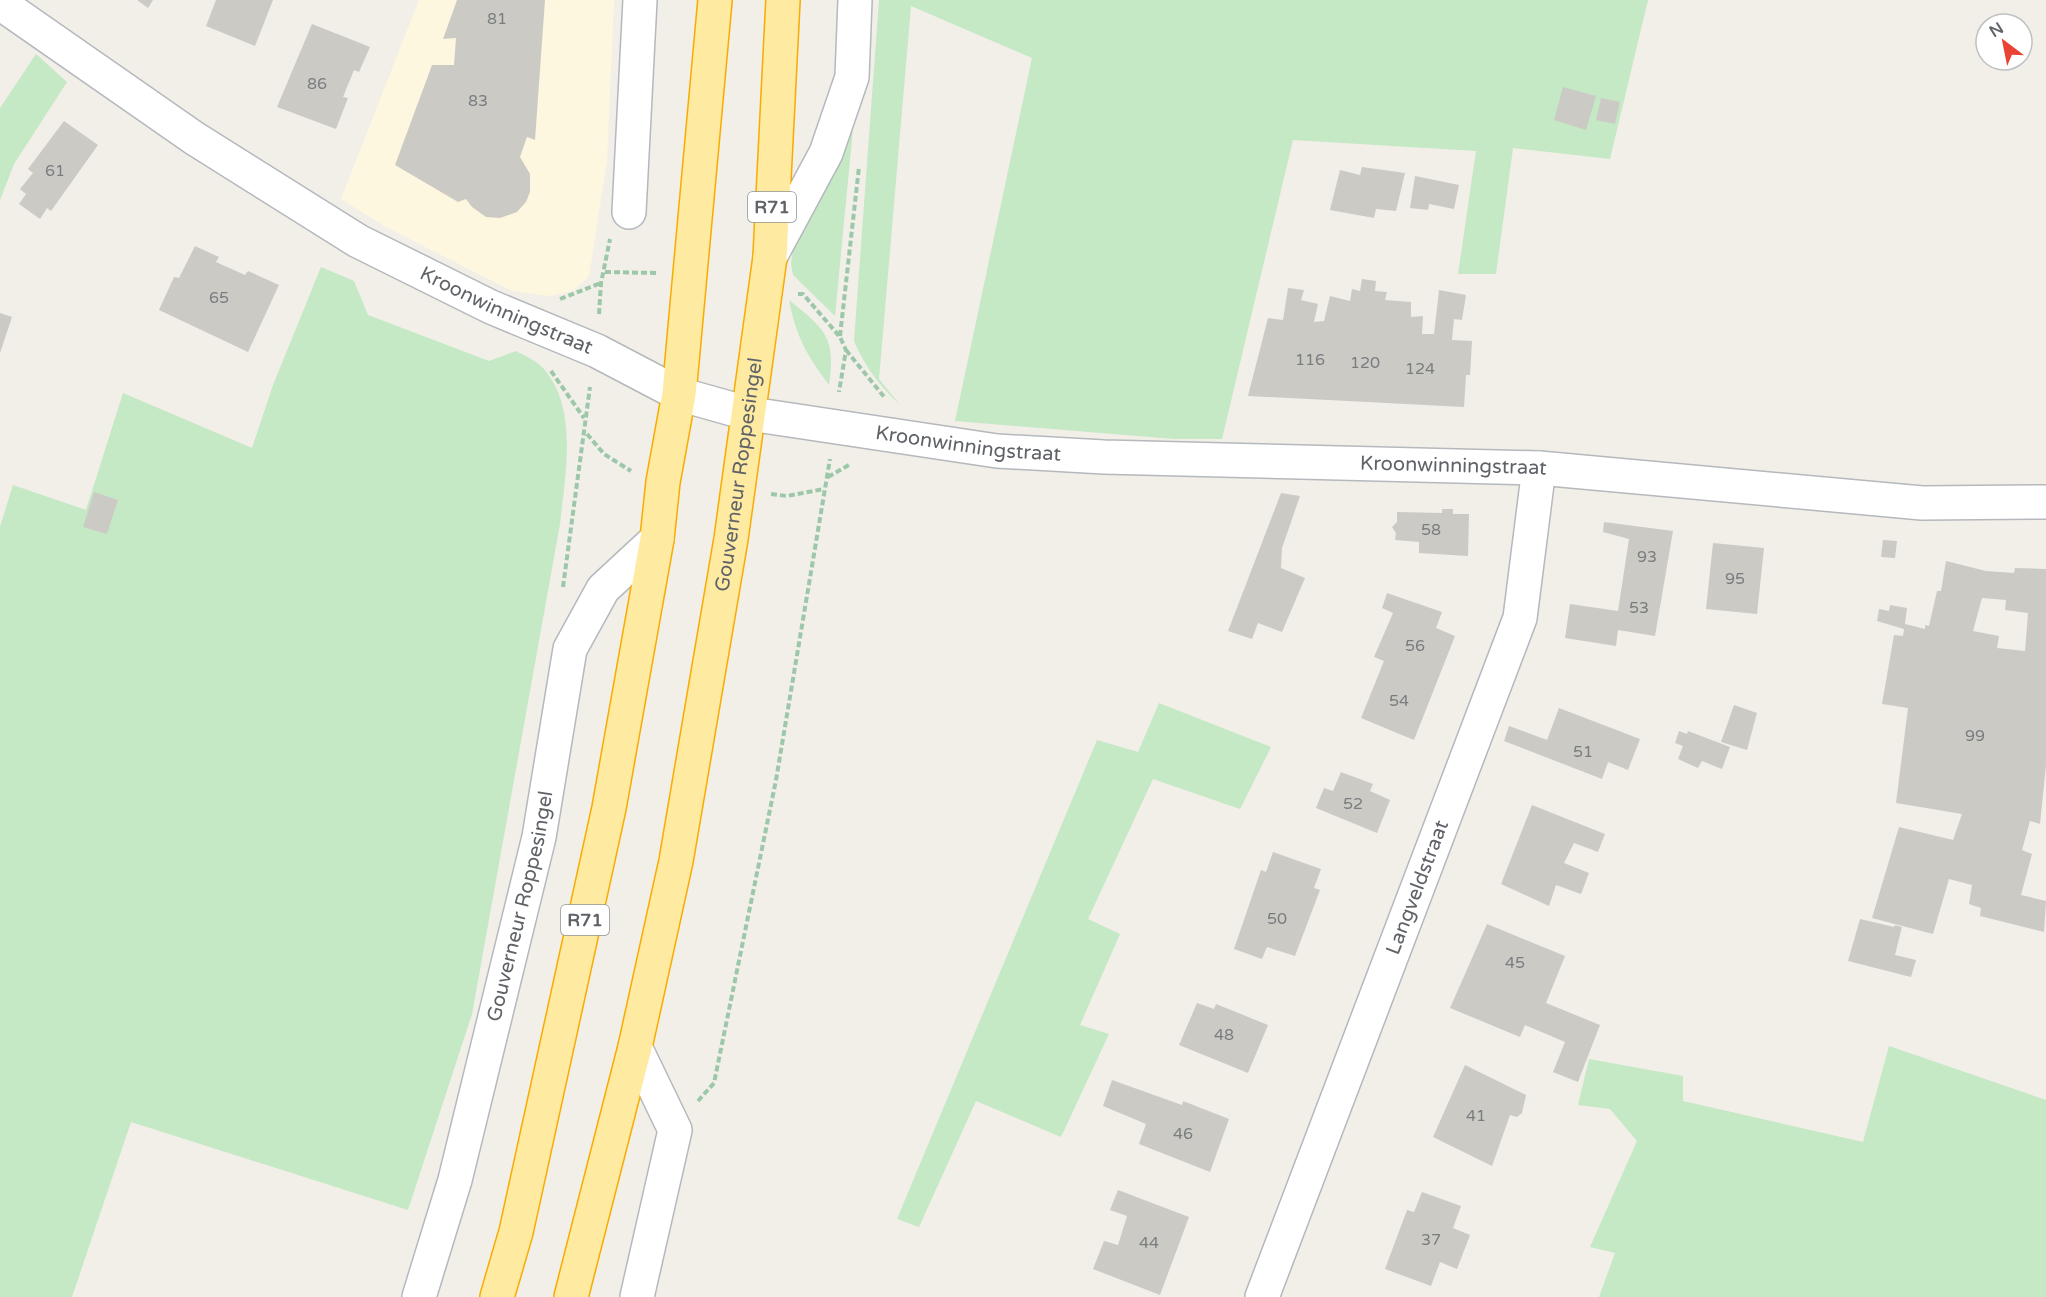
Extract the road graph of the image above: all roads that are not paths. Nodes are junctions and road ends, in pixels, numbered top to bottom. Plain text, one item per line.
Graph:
1 (640, 0) edge
2 (715, 0) edge
3 (783, 0) edge
4 (855, 0) edge
5 (0, 3) edge
6 (629, 212) dead end
7 (770, 257) junction
8 (679, 394) junction
9 (750, 414) junction
10 (1539, 468) junction
11 (2046, 502) edge
12 (657, 539) junction
13 (635, 1047) junction
14 (419, 1297) edge
15 (496, 1297) edge
16 (571, 1297) edge
17 (637, 1297) edge
18 (1262, 1297) edge

1 - 6 street
2 - 8 highway, R71
3 - 7 highway, Gouverneur Roppesingel / R71
4 - 7 street, Gouverneur Roppesingel
5 - 8 street, Kroonwinningstraat
7 - 9 highway, Gouverneur Roppesingel / R71
8 - 9 street, Kroonwinningstraat
8 - 12 highway, R71
9 - 10 street, Kroonwinningstraat
9 - 13 highway, Gouverneur Roppesingel / R71
10 - 11 street, Kroonwinningstraat
10 - 18 street, Langveldstraat
12 - 14 street, Gouverneur Roppesingel
12 - 15 highway, R71
13 - 16 highway, Gouverneur Roppesingel / R71
13 - 17 street

